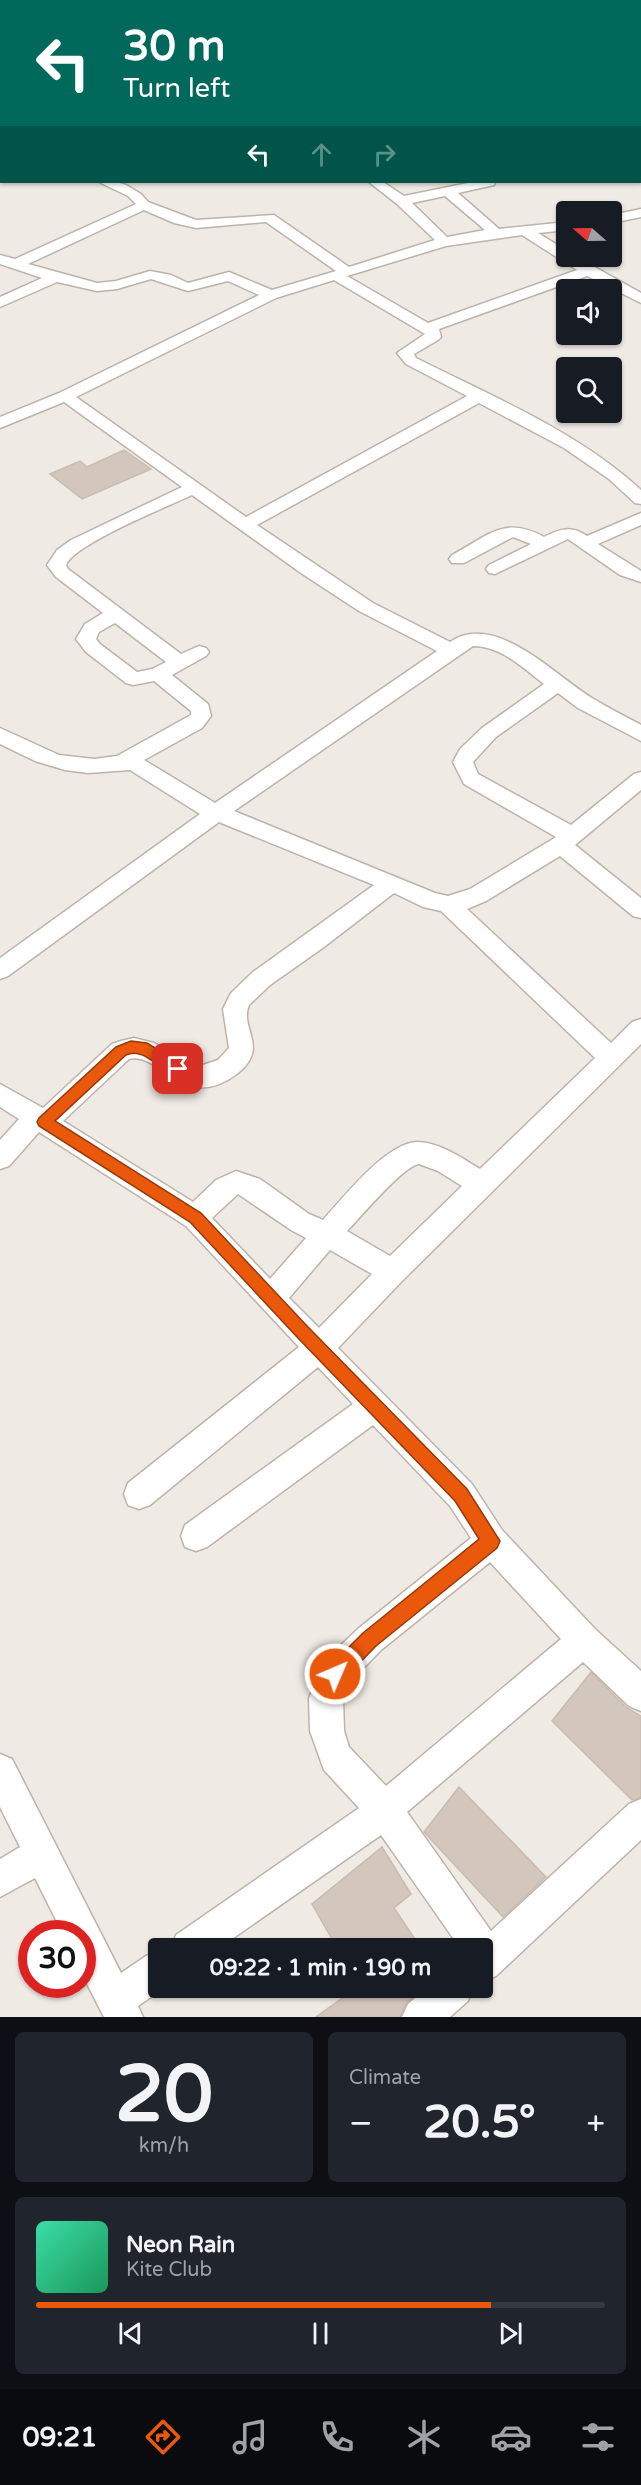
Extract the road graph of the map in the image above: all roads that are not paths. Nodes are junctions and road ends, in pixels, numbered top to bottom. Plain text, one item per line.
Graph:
1 (108, 183) edge
2 (376, 183) edge
3 (484, 183) edge
4 (448, 191) junction
5 (402, 201) junction
6 (143, 205) junction
7 (641, 213) edge
8 (622, 217) edge
9 (556, 227) edge
10 (526, 231) junction
11 (496, 233) junction
12 (444, 242) junction
13 (0, 259) edge
14 (14, 265) junction
15 (588, 271) junction
16 (341, 274) junction
17 (56, 277) junction
18 (272, 295) junction
19 (641, 299) edge
20 (0, 303) edge
21 (428, 328) junction
22 (65, 396) junction
23 (479, 396) junction
24 (0, 423) edge
25 (194, 489) junction
26 (641, 499) edge
27 (641, 518) edge
28 (245, 525) junction
29 (586, 543) junction
30 (544, 544) junction
31 (458, 559) dead end
32 (495, 568) dead end
33 (641, 577) edge
34 (116, 615) junction
35 (450, 650) junction
36 (199, 652) dead end
37 (179, 662) junction
38 (158, 674) junction
39 (558, 684) junction
40 (641, 734) edge
41 (0, 735) edge
42 (123, 762) junction
43 (641, 779) edge
44 (216, 813) junction
45 (566, 841) junction
46 (392, 883) junction
47 (448, 904) junction
48 (641, 910) edge
49 (0, 970) edge
50 (641, 1029) edge
51 (611, 1058) junction
52 (0, 1094) edge
53 (40, 1120) junction
54 (0, 1158) edge
55 (482, 1185) junction
56 (195, 1218) junction
57 (325, 1234) junction
58 (392, 1272) junction
59 (271, 1299) junction
60 (318, 1349) junction
61 (374, 1406) junction
62 (139, 1494) dead end
63 (196, 1536) dead end
64 (491, 1541) junction
65 (584, 1640) junction
66 (641, 1695) edge
67 (0, 1771) edge
68 (384, 1809) junction
69 (641, 1816) edge
70 (42, 1852) junction
71 (0, 1879) edge
72 (75, 1920) edge
73 (203, 1938) edge
74 (472, 1938) edge
75 (493, 1947) edge
76 (96, 1962) edge
77 (148, 1980) edge
78 (444, 1998) edge
79 (119, 2009) edge
80 (422, 2017) edge

1 - 6 street
2 - 5 street
3 - 4 street
4 - 5 street
4 - 11 street
5 - 12 street
6 - 14 street
6 - 16 street
7 - 8 street
9 - 10 street
10 - 11 street
10 - 15 street
11 - 12 street
12 - 16 street
13 - 14 street
14 - 17 street
15 - 19 street
15 - 21 street
16 - 18 street
16 - 21 street
17 - 18 street
17 - 20 street
18 - 22 street
21 - 23 street
22 - 24 street
22 - 25 street
23 - 26 street
23 - 28 street
25 - 28 street
25 - 34 street
27 - 29 street
28 - 35 street
29 - 30 street
29 - 33 street
30 - 31 street
30 - 32 street
34 - 37 street
34 - 38 street
35 - 39 street
35 - 44 street
36 - 37 street
37 - 38 street
38 - 42 street
39 - 40 street
39 - 45 street
41 - 42 street
42 - 44 street
43 - 45 street
44 - 46 street
44 - 49 street
45 - 47 street
45 - 48 street
46 - 47 street
46 - 53 street
47 - 51 street
50 - 51 street
51 - 55 street
52 - 53 street
53 - 54 street
53 - 56 street
55 - 57 street
55 - 58 street
56 - 57 street
56 - 59 street
57 - 58 street
57 - 59 street
58 - 60 street
59 - 60 street
60 - 61 street
60 - 62 street
61 - 63 street
61 - 64 street
64 - 65 street
64 - 68 street
65 - 66 street
65 - 68 street
67 - 70 street
68 - 73 street
68 - 74 street
69 - 75 street
70 - 71 street
70 - 72 street
76 - 79 street
77 - 79 street
78 - 80 street

